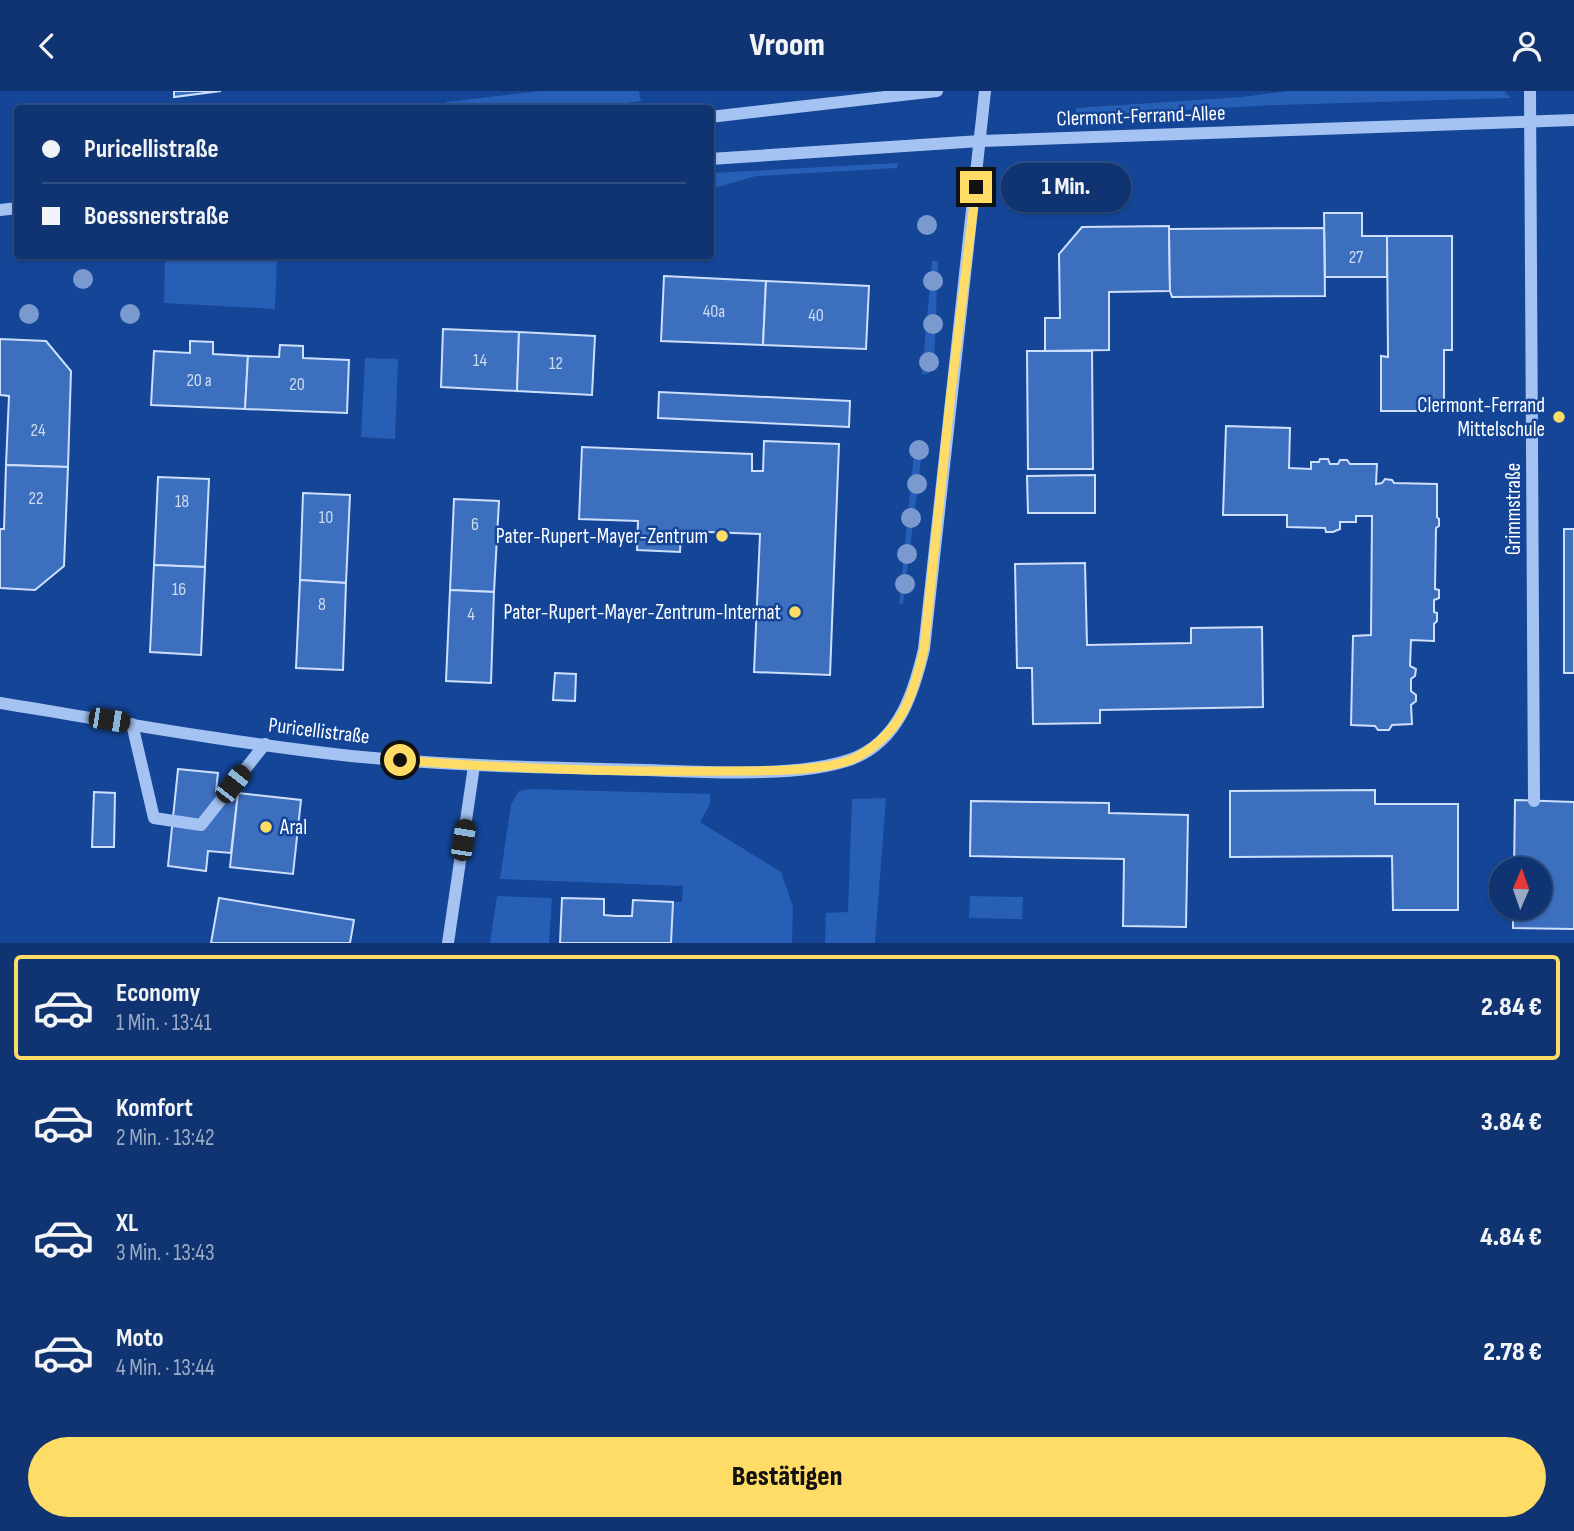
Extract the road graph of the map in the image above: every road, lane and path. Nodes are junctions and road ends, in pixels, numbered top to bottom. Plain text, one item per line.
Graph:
1 (937, 91) edge
2 (985, 91) edge
3 (1530, 91) edge
4 (714, 117) edge
5 (1574, 120) edge
6 (1530, 121) junction
7 (979, 141) junction
8 (714, 159) edge
9 (0, 703) edge
10 (132, 724) junction
11 (265, 744) junction
12 (474, 766) junction
13 (1534, 801) dead end
14 (448, 943) edge

1 - 4 street
2 - 7 street, Puricellistraße
3 - 6 street, Grimmstraße
5 - 6 street, Clermont-Ferrand-Allee
6 - 7 street, Clermont-Ferrand-Allee
6 - 13 street, Grimmstraße
7 - 8 street, Clermont-Ferrand-Allee
7 - 12 street, Puricellistraße
9 - 10 street, Puricellistraße
10 - 11 street, Puricellistraße
10 - 11 street
11 - 12 street, Puricellistraße
12 - 14 street

